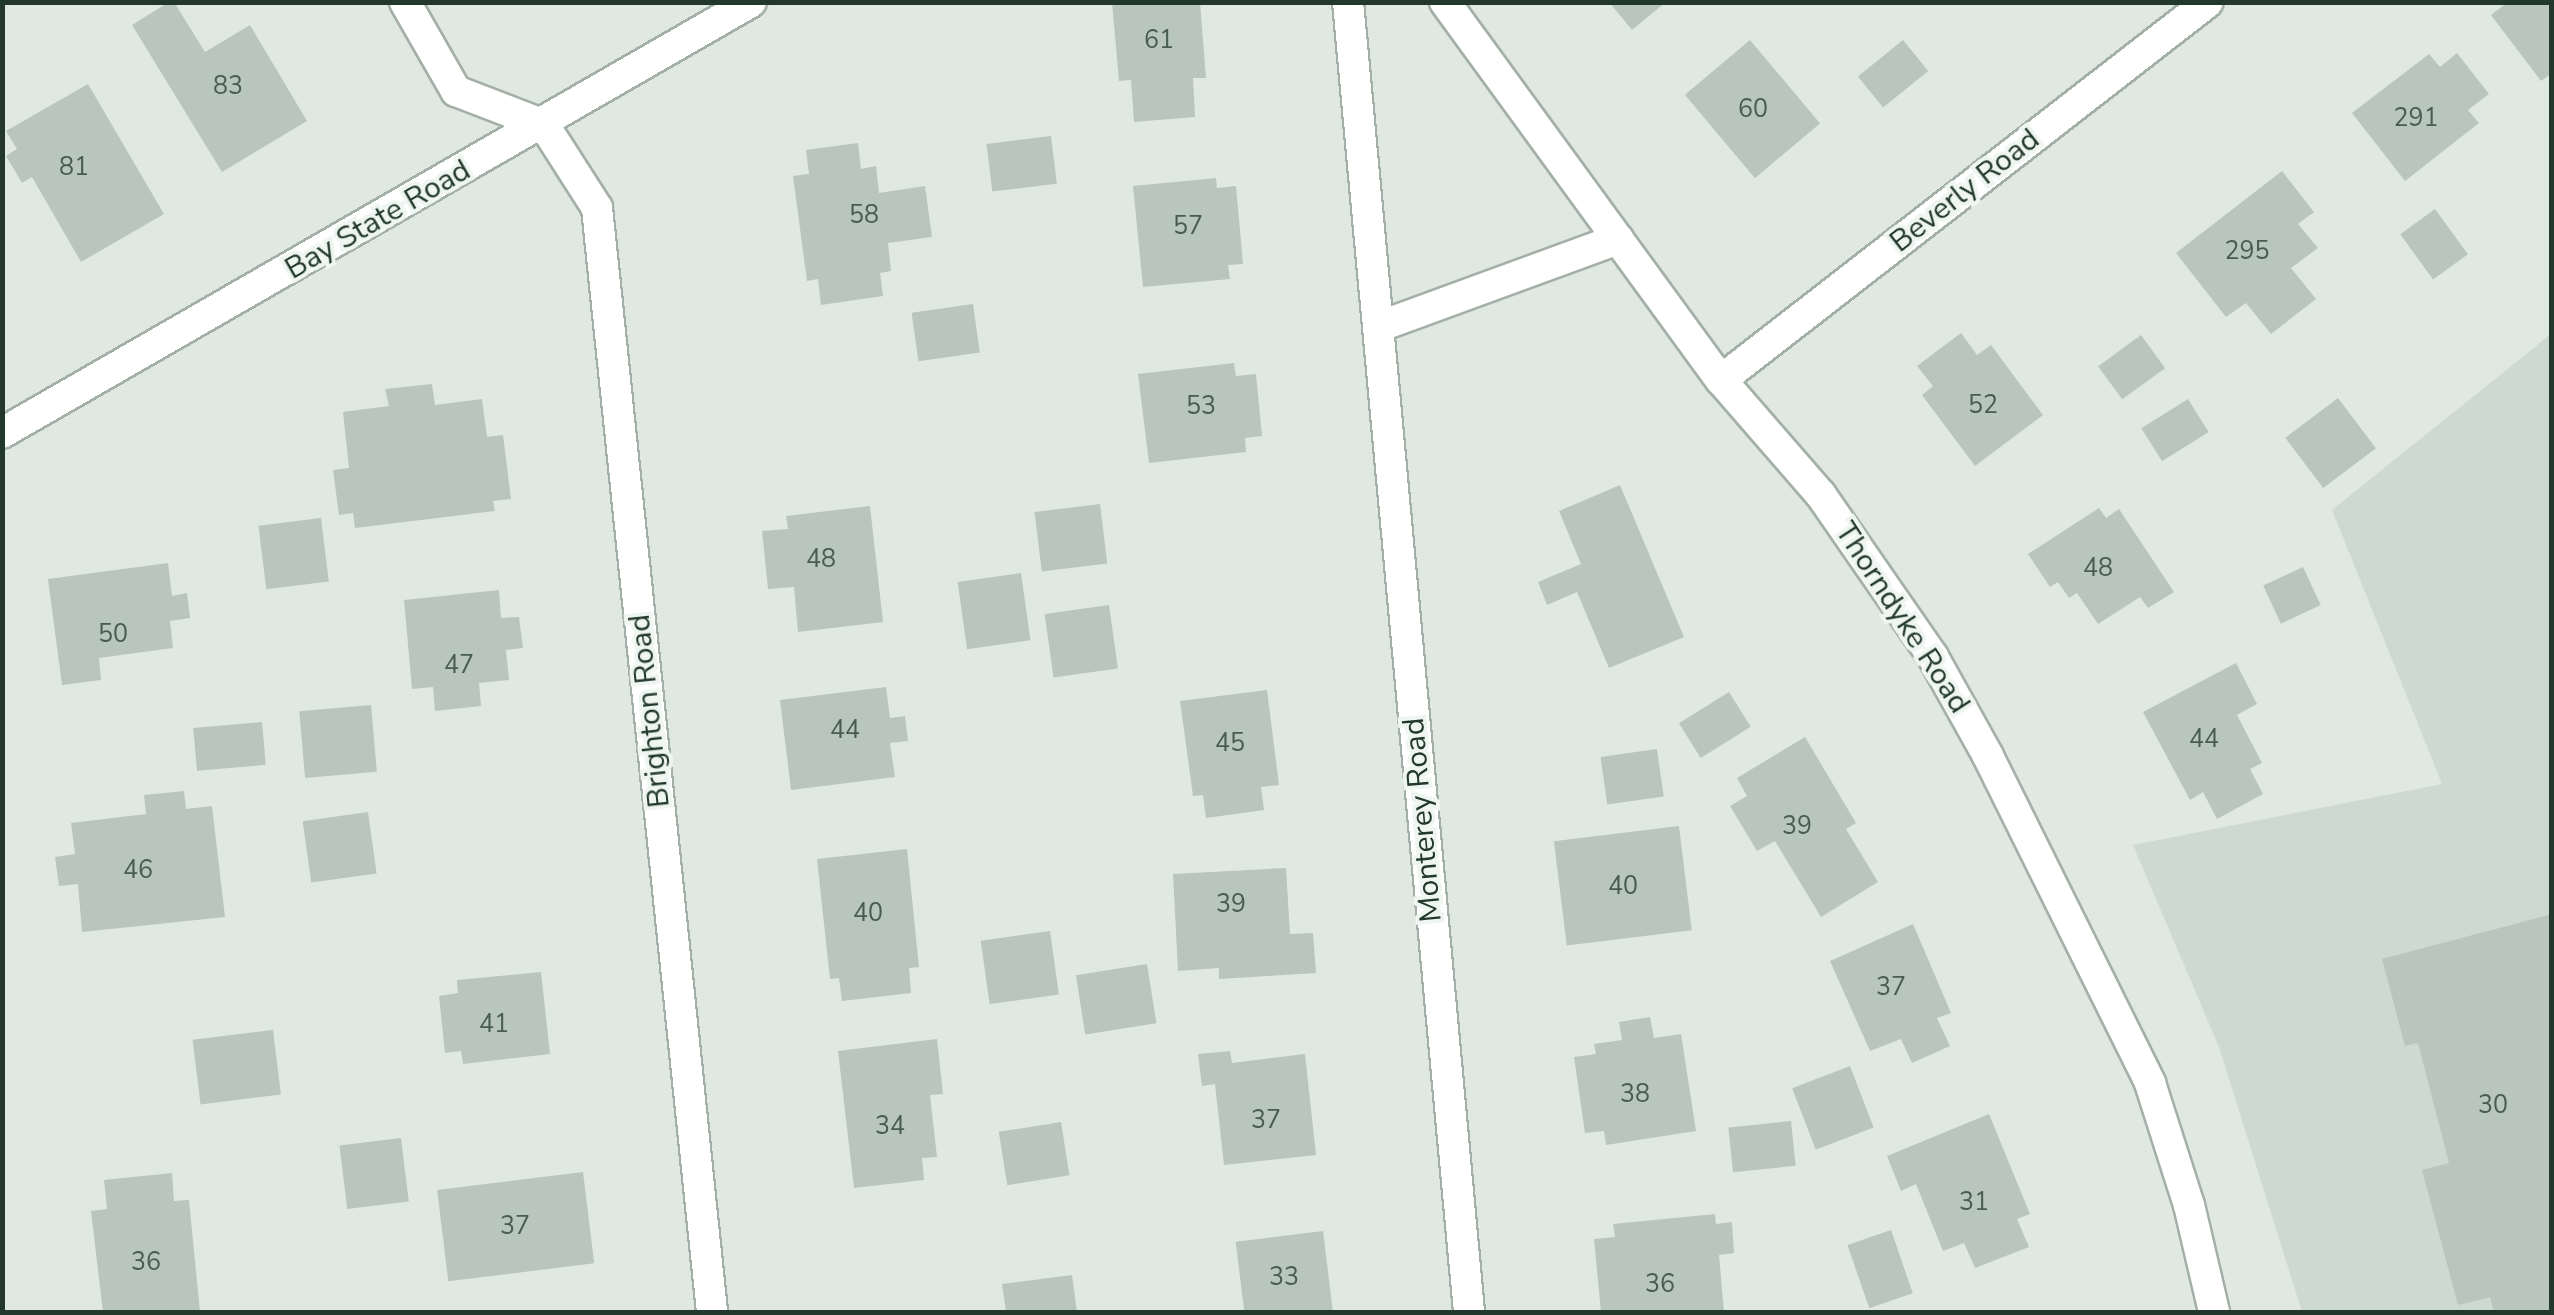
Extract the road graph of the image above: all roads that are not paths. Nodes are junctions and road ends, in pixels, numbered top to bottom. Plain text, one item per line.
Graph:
1 (405, 2) edge
2 (751, 2) edge
3 (1348, 2) edge
4 (1446, 2) edge
5 (2208, 2) edge
6 (544, 125) junction
7 (1618, 239) junction
8 (1378, 327) junction
9 (1722, 380) junction
10 (2, 434) edge
11 (712, 1312) edge
12 (1469, 1312) edge
13 (2214, 1312) edge

1 - 6 street
2 - 6 street, Bay State Road
3 - 8 street, Monterey Road
4 - 7 street, Thorndyke Road
5 - 9 street, Beverly Road
6 - 10 street, Bay State Road
6 - 11 street, Brighton Road
7 - 8 street
7 - 9 street, Thorndyke Road
8 - 12 street, Monterey Road
9 - 13 street, Thorndyke Road

